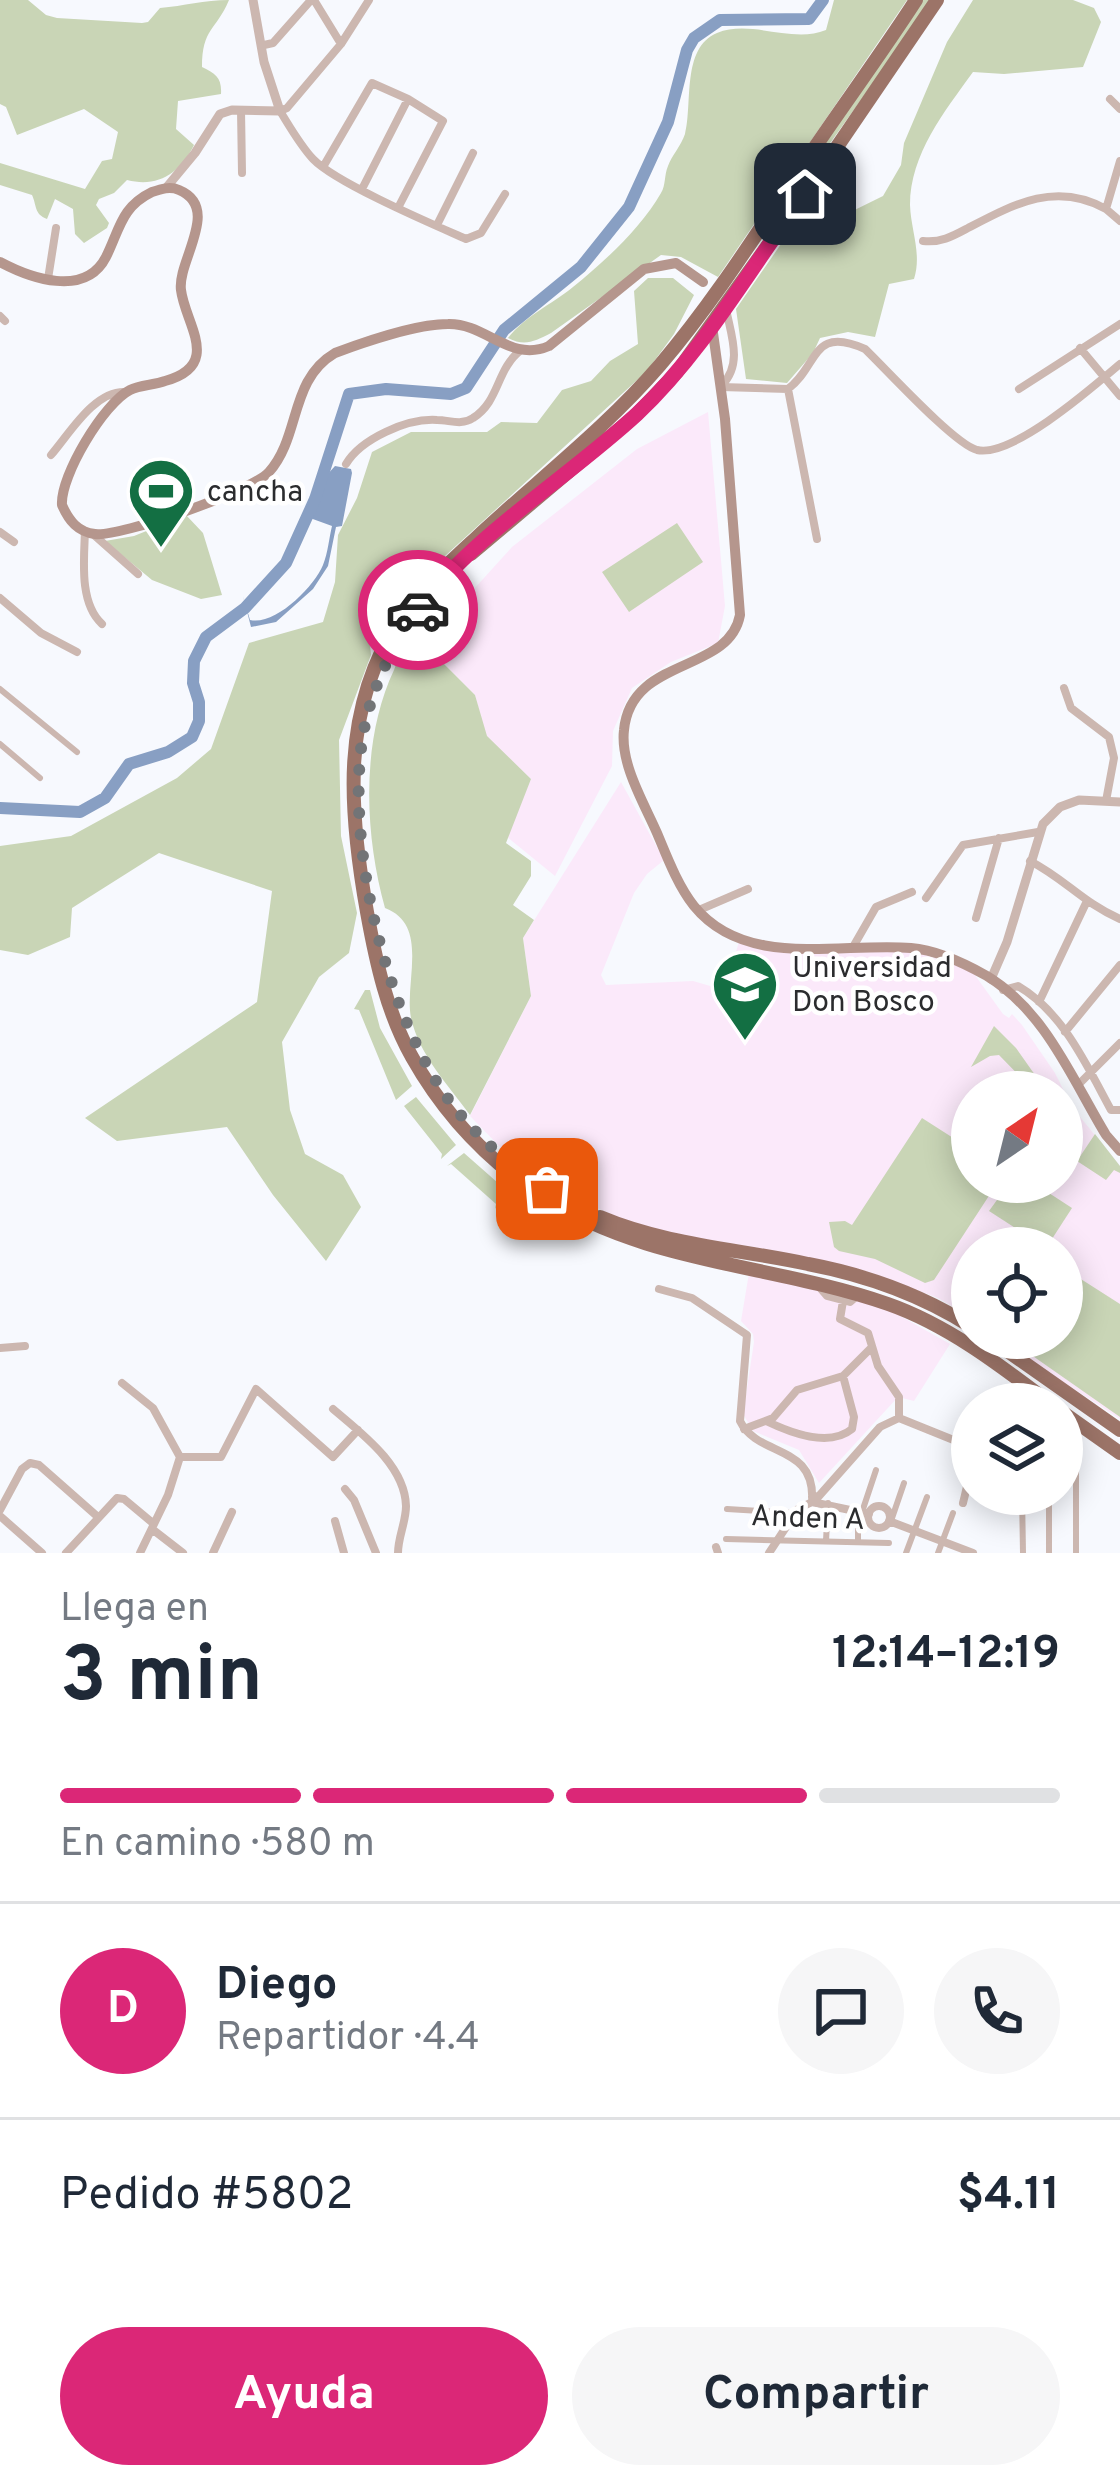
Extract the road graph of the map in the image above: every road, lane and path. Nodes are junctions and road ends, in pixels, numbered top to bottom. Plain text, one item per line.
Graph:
1 (253, 0) edge
2 (313, 0) edge
3 (369, 0) edge
4 (916, 0) edge
5 (937, 0) edge
6 (341, 44) junction
7 (264, 45) junction
8 (408, 99) junction
9 (1110, 99) dead end
10 (241, 110) junction
11 (1120, 110) edge
12 (280, 111) junction
13 (473, 153) dead end
14 (1120, 160) edge
15 (323, 167) junction
16 (242, 173) dead end
17 (790, 184) junction
18 (166, 188) junction
19 (362, 189) junction
20 (505, 194) dead end
21 (805, 194) junction
22 (399, 206) junction
23 (1106, 209) junction
24 (779, 216) junction
25 (1120, 221) edge
26 (437, 225) junction
27 (56, 228) dead end
28 (922, 242) dead end
29 (0, 262) edge
30 (48, 280) junction
31 (703, 282) dead end
32 (726, 305) junction
33 (1120, 324) edge
34 (713, 333) dead end
35 (1080, 348) junction
36 (514, 349) junction
37 (1120, 364) edge
38 (1104, 377) junction
39 (722, 386) junction
40 (788, 389) junction
41 (1019, 389) dead end
42 (126, 392) junction
43 (1120, 396) edge
44 (51, 454) dead end
45 (346, 464) dead end
46 (0, 532) edge
47 (89, 532) junction
48 (818, 539) dead end
49 (14, 542) dead end
50 (138, 574) dead end
51 (0, 598) edge
52 (102, 624) dead end
53 (77, 652) dead end
54 (1064, 688) dead end
55 (0, 689) edge
56 (0, 744) edge
57 (77, 752) dead end
58 (40, 778) dead end
59 (1106, 801) junction
60 (1120, 802) edge
61 (1038, 832) junction
62 (999, 838) junction
63 (1029, 860) junction
64 (748, 889) dead end
65 (912, 892) dead end
66 (926, 898) dead end
67 (1086, 904) junction
68 (698, 910) junction
69 (976, 918) dead end
70 (1120, 919) edge
71 (853, 947) junction
72 (1120, 965) edge
73 (992, 979) junction
74 (1003, 990) junction
75 (1040, 1002) junction
76 (1065, 1032) junction
77 (1120, 1043) edge
78 (1069, 1071) edge
79 (1092, 1075) junction
80 (1083, 1081) edge
81 (1083, 1094) edge
82 (1117, 1111) edge
83 (1120, 1151) edge
84 (659, 1289) dead end
85 (850, 1298) junction
86 (951, 1317) edge
87 (25, 1346) dead end
88 (0, 1348) edge
89 (872, 1348) junction
90 (1018, 1359) edge
91 (843, 1376) junction
92 (1044, 1377) junction
93 (122, 1383) dead end
94 (1022, 1383) edge
95 (1046, 1383) edge
96 (1048, 1383) edge
97 (333, 1409) dead end
98 (1083, 1412) edge
99 (899, 1418) junction
100 (766, 1421) junction
101 (1083, 1427) edge
102 (744, 1429) junction
103 (358, 1430) junction
104 (1120, 1430) edge
105 (951, 1439) edge
106 (1120, 1453) edge
107 (180, 1457) junction
108 (877, 1470) dead end
109 (904, 1483) dead end
110 (344, 1489) dead end
111 (927, 1497) dead end
112 (812, 1499) junction
113 (828, 1503) junction
114 (727, 1509) dead end
115 (232, 1512) dead end
116 (863, 1512) junction
117 (0, 1513) edge
118 (795, 1513) junction
119 (952, 1515) edge
120 (1022, 1515) edge
121 (1049, 1515) edge
122 (1076, 1515) edge
123 (98, 1517) junction
124 (334, 1521) dead end
125 (890, 1521) junction
126 (153, 1527) junction
127 (914, 1531) junction
128 (726, 1539) dead end
129 (776, 1540) junction
130 (826, 1541) junction
131 (859, 1542) junction
132 (942, 1542) junction
133 (890, 1543) dead end
134 (41, 1553) edge
135 (66, 1553) edge
136 (140, 1553) edge
137 (183, 1553) edge
138 (213, 1553) edge
139 (344, 1553) edge
140 (376, 1553) edge
141 (398, 1553) edge
142 (769, 1553) edge
143 (906, 1553) edge
144 (938, 1553) edge
145 (970, 1553) edge
146 (1023, 1553) edge
147 (1049, 1553) edge
148 (1076, 1553) edge

1 - 7 street
2 - 6 street
2 - 7 street
3 - 6 street
4 - 17 highway
5 - 21 highway
6 - 12 street
7 - 12 street
8 - 15 street
8 - 19 street
8 - 22 street
9 - 11 street
10 - 12 street
10 - 16 street
10 - 18 street
12 - 15 street
13 - 26 street
14 - 23 street
15 - 19 street
17 - 21 highway
17 - 24 highway
18 - 30 main road
18 - 42 main road
19 - 22 street
20 - 26 street
21 - 24 highway
22 - 26 street
23 - 25 street
23 - 28 street
24 - 32 highway
24 - 85 highway
27 - 30 street
29 - 30 main road
31 - 36 main road
32 - 39 street
32 - 86 highway
33 - 35 street
34 - 39 main road
35 - 38 street
35 - 41 street
36 - 45 street
36 - 47 main road
37 - 38 street
38 - 40 street
38 - 43 street
39 - 40 street
39 - 68 main road
40 - 48 street
42 - 44 street
42 - 47 main road
46 - 49 street
47 - 50 street
47 - 52 street
51 - 53 street
54 - 59 street
55 - 57 street
56 - 58 street
59 - 60 street
59 - 61 street
61 - 62 street
61 - 63 street
62 - 66 street
62 - 69 street
63 - 67 street
63 - 73 street
64 - 68 street
65 - 71 street
67 - 70 street
67 - 75 street
68 - 71 main road
71 - 73 main road
72 - 76 street
73 - 74 main road
74 - 75 street
74 - 78 main road
75 - 76 street
76 - 79 street
77 - 79 street
79 - 80 street
79 - 82 street
81 - 83 main road
84 - 102 street
85 - 89 street
85 - 94 highway
87 - 88 street
89 - 91 street
89 - 99 street
90 - 92 highway
91 - 100 street
91 - 100 street
92 - 95 highway
92 - 96 highway
93 - 107 street
97 - 103 street
98 - 104 highway
99 - 105 street
99 - 112 street
100 - 102 street
101 - 106 highway
102 - 112 street
103 - 107 street
103 - 141 street
107 - 126 street
108 - 116 street
109 - 125 street
110 - 140 street
111 - 127 street
112 - 113 street
112 - 118 street
113 - 116 street
113 - 130 street
114 - 118 street
115 - 138 street
116 - 125 street
116 - 131 street
117 - 123 street
117 - 134 street
118 - 129 street
119 - 132 street
120 - 146 street
121 - 147 street
122 - 148 street
123 - 126 street
123 - 135 street
124 - 139 street
125 - 127 street
126 - 136 street
126 - 137 street
127 - 132 street
127 - 143 street
128 - 129 street, Anden A
129 - 130 street, Anden A
129 - 142 street
130 - 131 street, Anden A
131 - 133 street, Anden A
132 - 144 street
132 - 145 street

